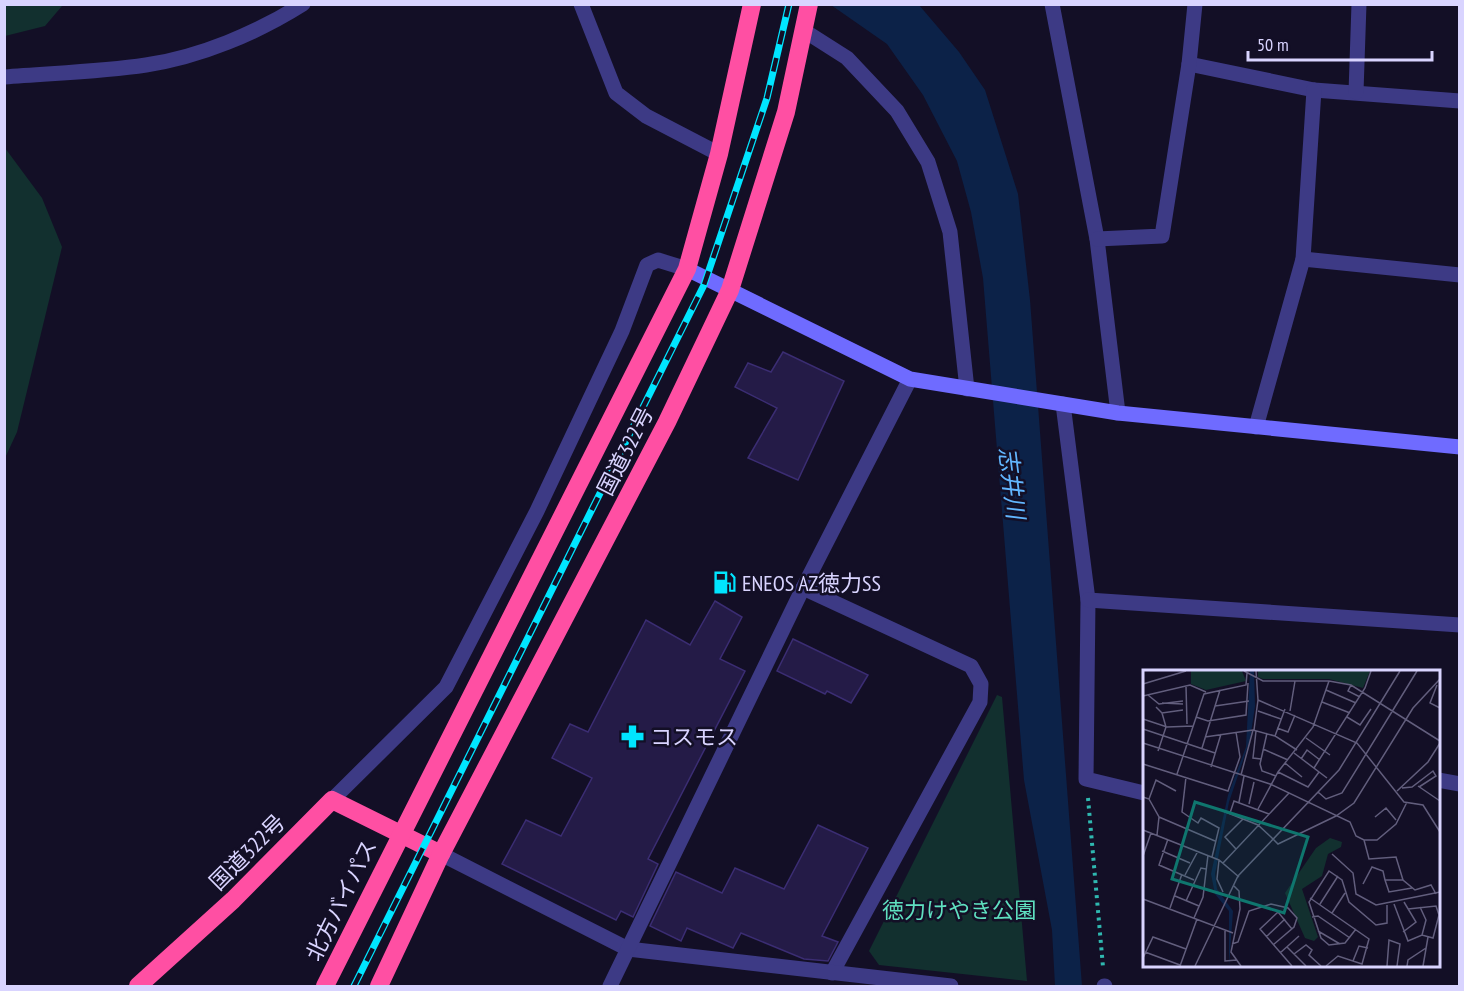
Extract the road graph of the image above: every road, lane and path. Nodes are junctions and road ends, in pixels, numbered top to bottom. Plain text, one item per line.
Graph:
1 (303, 4) edge
2 (581, 4) edge
3 (752, 4) edge
4 (809, 4) edge
5 (1052, 4) edge
6 (1195, 4) edge
7 (1359, 4) edge
8 (803, 30) junction
9 (1189, 64) junction
10 (4, 77) edge
11 (1314, 90) junction
12 (1356, 92) junction
13 (1460, 101) edge
14 (719, 154) junction
15 (1097, 239) junction
16 (1303, 259) junction
17 (687, 269) junction
18 (1460, 275) edge
19 (730, 290) junction
20 (910, 379) junction
21 (973, 390) junction
22 (1064, 404) junction
23 (1118, 413) junction
24 (1256, 427) junction
25 (1460, 447) edge
26 (803, 588) junction
27 (1088, 600) junction
28 (1460, 625) edge
29 (1086, 779) junction
30 (1440, 780) edge
31 (1460, 784) edge
32 (1143, 793) edge
33 (332, 800) junction
34 (400, 835) junction
35 (441, 854) junction
36 (628, 950) junction
37 (832, 973) junction
38 (1105, 986) edge
39 (138, 987) edge
40 (325, 987) edge
41 (379, 987) edge
42 (610, 987) edge
43 (951, 987) edge

1 - 10 street
2 - 14 street
3 - 14 highway, 国道322号
4 - 8 highway, 国道322号
5 - 15 street
6 - 9 street
7 - 12 street
8 - 19 highway, 国道322号
8 - 21 street
9 - 11 street
9 - 15 street
11 - 12 street
11 - 16 street
12 - 13 street
14 - 17 highway, 国道322号
15 - 23 street
16 - 18 street
16 - 24 street
17 - 19 street
17 - 33 street
17 - 34 highway, 国道322号
19 - 20 street
19 - 35 highway, 国道322号
20 - 21 street
20 - 26 street
21 - 22 street
22 - 23 street
22 - 27 street
23 - 24 street
24 - 25 street
26 - 36 street
26 - 37 street
27 - 28 street
27 - 29 street
29 - 32 street
29 - 38 path
30 - 31 street
33 - 34 highway
33 - 39 highway, 国道322号
34 - 35 highway
34 - 40 highway, 北方バイパス
35 - 36 street
35 - 41 highway
36 - 37 street
36 - 42 street
37 - 43 street

